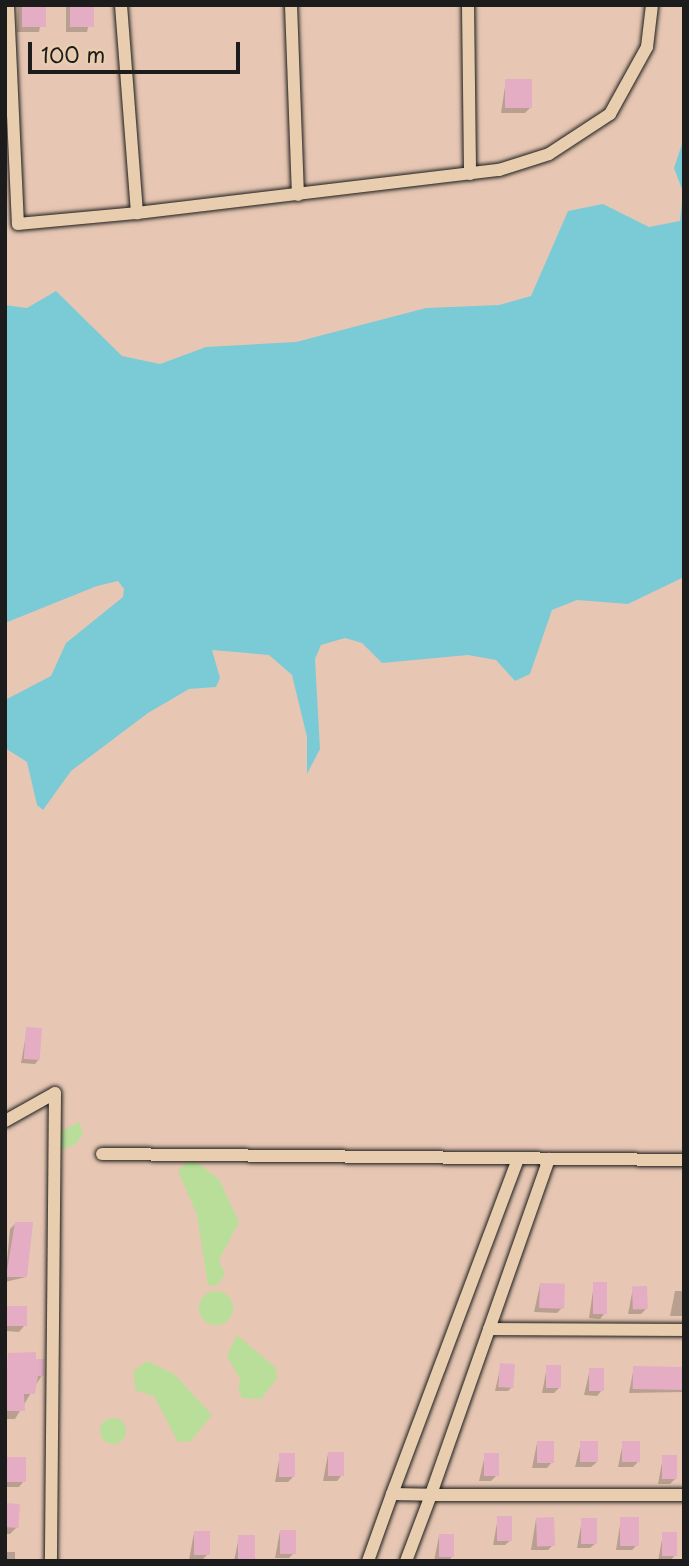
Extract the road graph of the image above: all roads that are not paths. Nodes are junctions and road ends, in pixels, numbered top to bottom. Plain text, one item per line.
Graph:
1 (8, 5) edge
2 (121, 5) edge
3 (291, 5) edge
4 (468, 5) edge
5 (652, 5) edge
6 (470, 174) junction
7 (298, 195) junction
8 (137, 213) junction
9 (5, 1121) edge
10 (102, 1154) dead end
11 (518, 1159) junction
12 (549, 1159) junction
13 (684, 1160) edge
14 (489, 1329) junction
15 (684, 1330) edge
16 (392, 1494) junction
17 (431, 1495) junction
18 (684, 1495) edge
19 (51, 1561) edge
20 (368, 1561) edge
21 (406, 1561) edge

1 - 8 street
2 - 8 street
3 - 7 street
4 - 6 street
5 - 6 street
6 - 7 street
7 - 8 street
9 - 19 street
10 - 11 street
11 - 12 street
11 - 16 street
12 - 13 street
12 - 14 street
14 - 15 street
14 - 17 street
16 - 17 street
16 - 20 street
17 - 18 street
17 - 21 street

